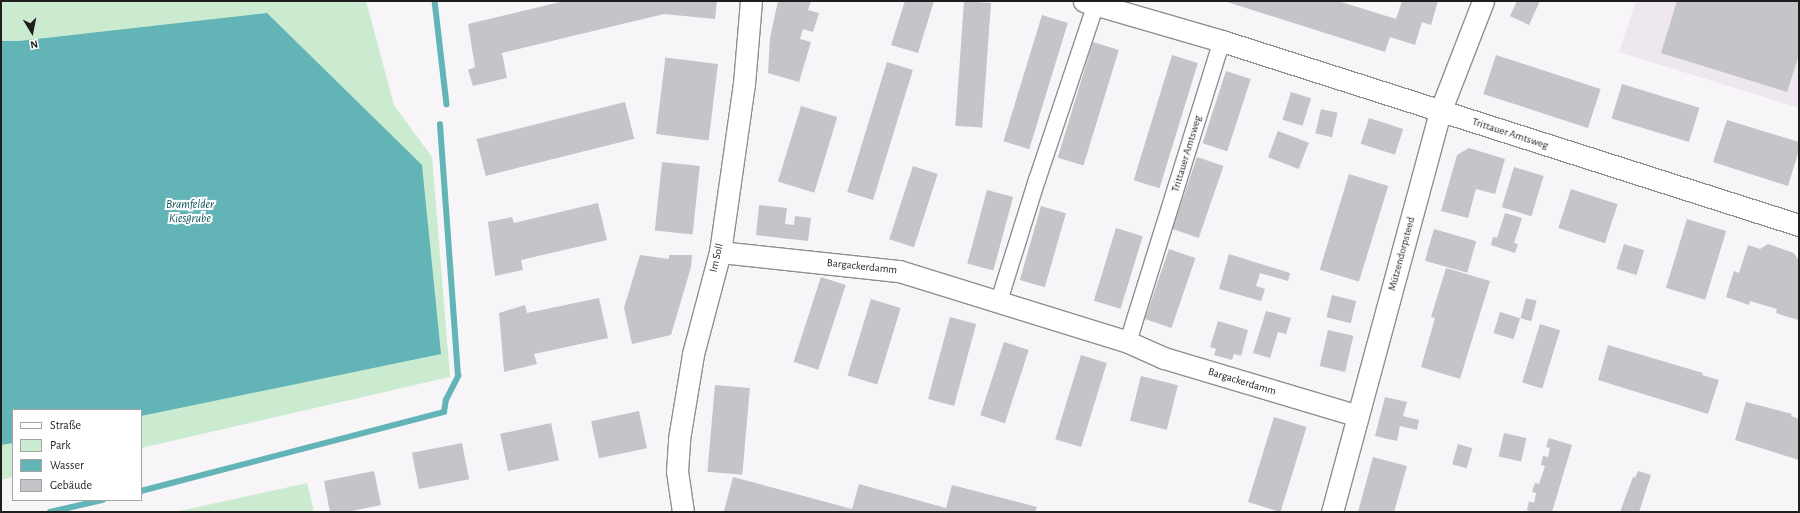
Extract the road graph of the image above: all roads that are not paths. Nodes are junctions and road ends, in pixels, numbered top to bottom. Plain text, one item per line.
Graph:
1 (751, 1) edge
2 (1483, 1) edge
3 (1090, 3) edge
4 (1222, 41) junction
5 (1440, 112) junction
6 (1799, 225) edge
7 (720, 252) junction
8 (999, 301) junction
9 (1128, 342) junction
10 (1358, 416) junction
11 (683, 512) edge
12 (1332, 512) edge

1 - 7 street, Im Soll
2 - 5 street, Mützendorpsteed
3 - 4 street, Trittauer Amtsweg
3 - 8 street, Trittauer Amtsweg
4 - 5 street, Trittauer Amtsweg
4 - 9 street, Trittauer Amtsweg
5 - 6 street, Trittauer Amtsweg
5 - 10 street, Mützendorpsteed
7 - 8 street, Bargackerdamm
7 - 11 street, Im Soll
8 - 9 street, Bargackerdamm
9 - 10 street, Bargackerdamm
10 - 12 street, Mützendorpsteed

